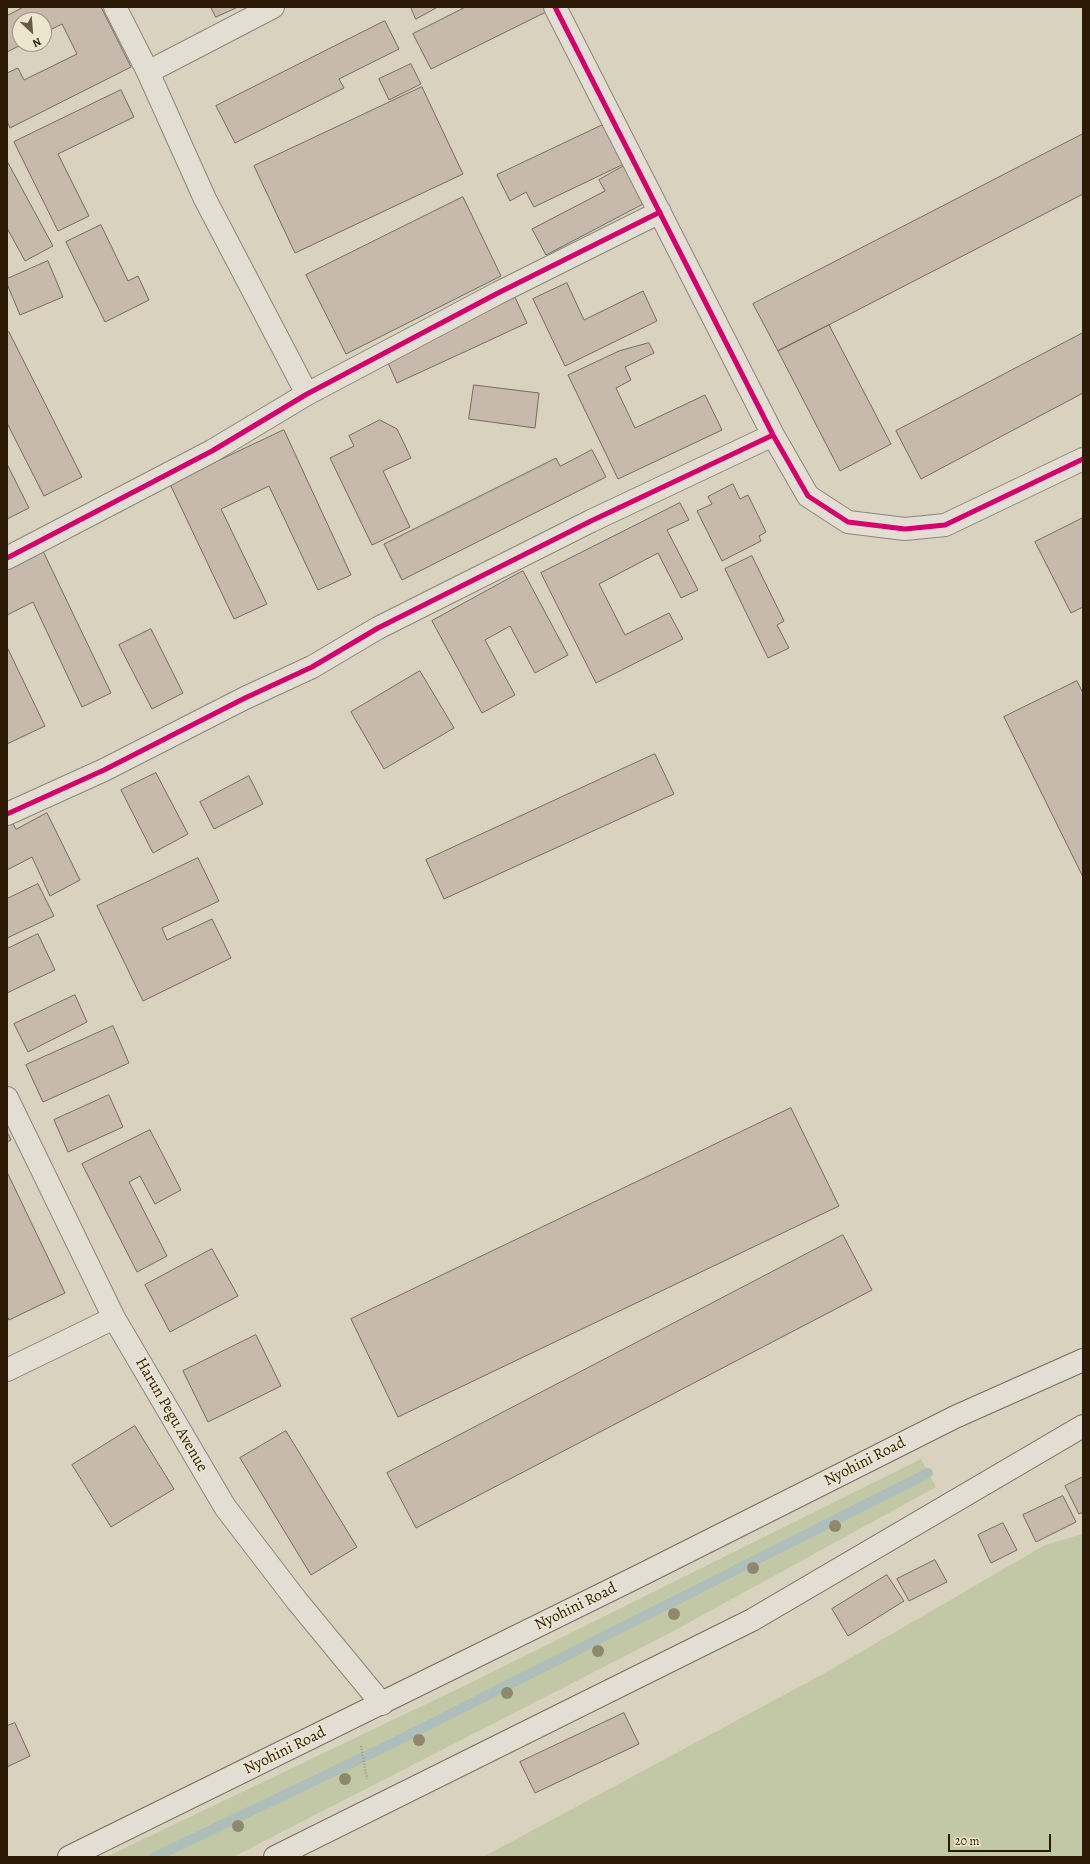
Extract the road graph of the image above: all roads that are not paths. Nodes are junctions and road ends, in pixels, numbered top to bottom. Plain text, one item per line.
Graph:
1 (115, 7) edge
2 (273, 7) edge
3 (554, 7) edge
4 (148, 72) junction
5 (660, 212) junction
6 (307, 394) junction
7 (773, 435) junction
8 (1083, 459) edge
9 (7, 558) edge
10 (7, 814) edge
11 (7, 1098) edge
12 (114, 1318) junction
13 (1083, 1360) edge
14 (7, 1370) edge
15 (1083, 1426) edge
16 (382, 1704) junction
17 (70, 1857) edge
18 (275, 1857) edge

1 - 4 street
2 - 4 street
3 - 5 street
4 - 6 street
5 - 6 street
5 - 7 street
6 - 9 street
7 - 8 street
7 - 10 street
11 - 12 street, Harun Pegu Avenue
12 - 14 street
12 - 16 street, Harun Pegu Avenue
13 - 16 street, Nyohini Road
15 - 18 street
16 - 17 street, Nyohini Road

